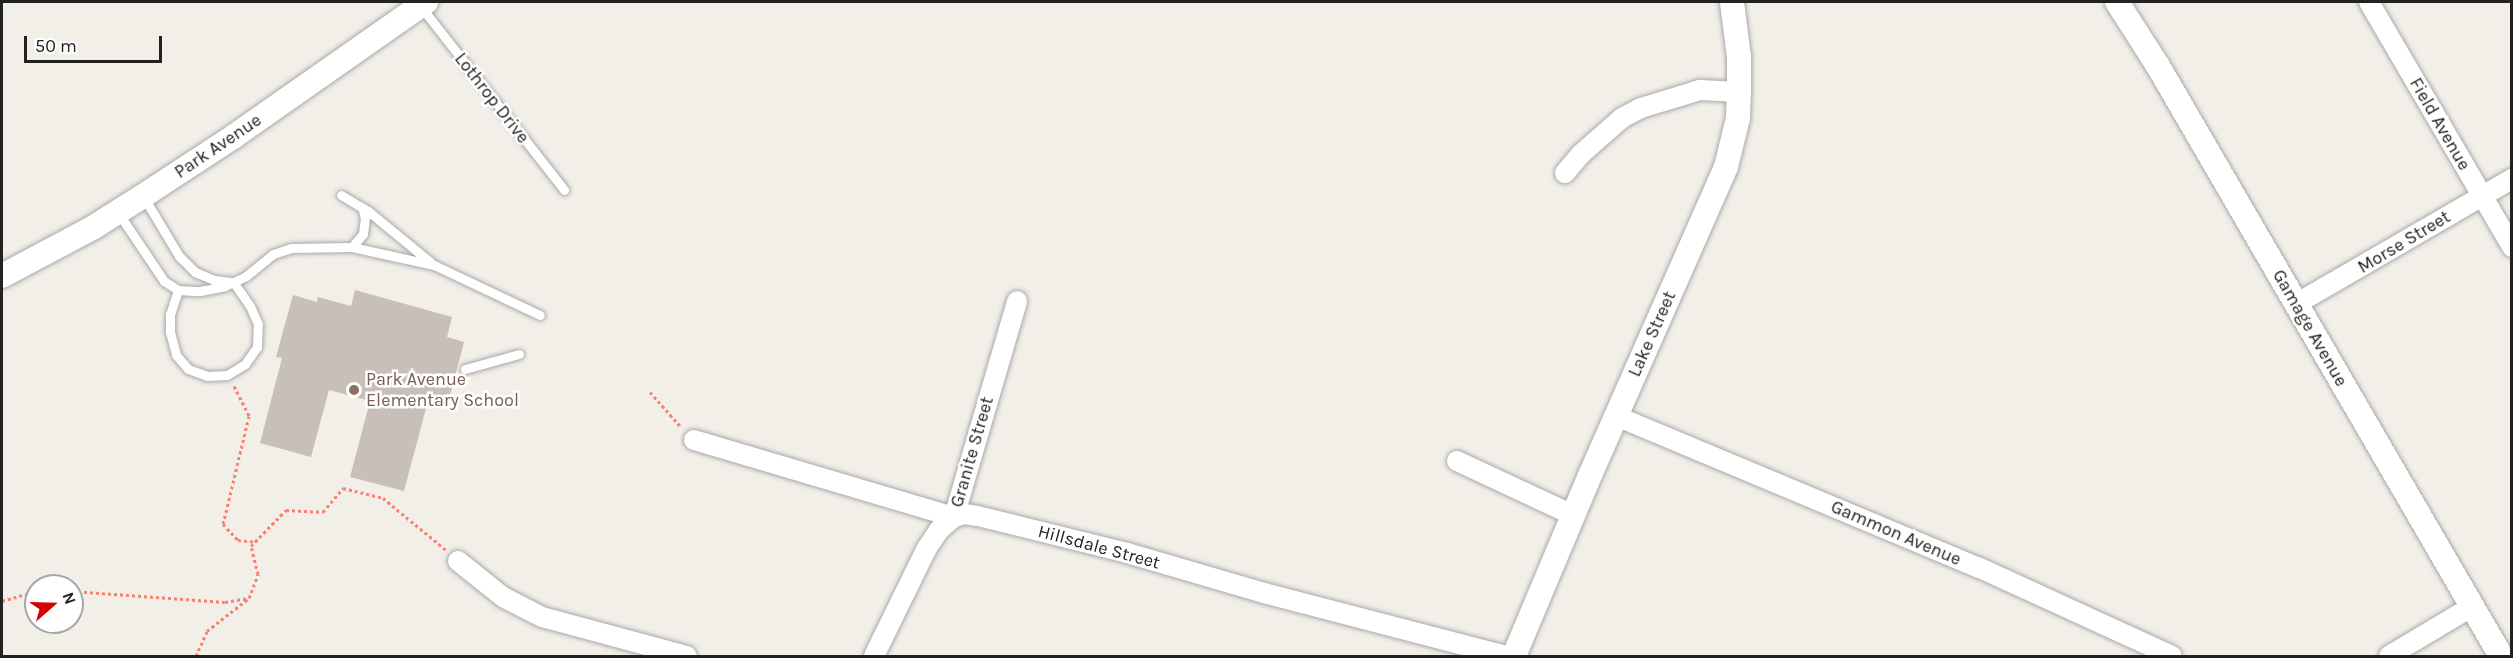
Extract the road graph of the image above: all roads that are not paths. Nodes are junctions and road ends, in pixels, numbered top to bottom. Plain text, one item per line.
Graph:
1 (1731, 2) edge
2 (2117, 2) edge
3 (2369, 2) edge
4 (423, 4) edge
5 (1739, 92) junction
6 (1565, 173) dead end
7 (2511, 179) edge
8 (564, 190) dead end
9 (341, 195) dead end
10 (143, 196) junction
11 (2483, 196) junction
12 (362, 207) junction
13 (118, 212) junction
14 (352, 247) junction
15 (2511, 247) edge
16 (434, 265) junction
17 (2, 276) edge
18 (233, 282) junction
19 (178, 290) junction
20 (1017, 301) dead end
21 (2296, 304) junction
22 (540, 315) dead end
23 (519, 354) dead end
24 (465, 369) dead end
25 (1616, 416) junction
26 (694, 440) road end
27 (1457, 461) dead end
28 (1573, 515) junction
29 (954, 517) junction
30 (458, 561) road end
31 (2473, 606) junction
32 (687, 657) edge
33 (874, 657) edge
34 (1506, 657) edge
35 (1514, 657) edge
36 (2172, 657) edge
37 (2389, 657) edge
38 (2501, 657) edge

1 - 5 street, Lake Street
2 - 21 street, Gamage Avenue
3 - 11 street, Field Avenue
4 - 8 lane, Lothrop Drive
4 - 10 street, Park Avenue
5 - 6 street
5 - 25 street, Lake Street
7 - 11 street, Morse Street
9 - 12 lane
10 - 13 street, Park Avenue
10 - 18 lane
11 - 15 street, Field Avenue
11 - 21 street, Morse Street
12 - 14 lane
12 - 16 lane
13 - 17 street, Park Avenue
13 - 19 lane
14 - 16 lane
14 - 18 lane
16 - 22 lane
18 - 19 lane
18 - 19 lane
20 - 29 street, Granite Street
21 - 31 street, Gamage Avenue
23 - 24 lane
25 - 28 street, Lake Street
25 - 36 street, Gammon Avenue
26 - 29 street, Hillsdale Street
27 - 28 street
28 - 35 street, Lake Street
29 - 33 street, Granite Street
29 - 34 street, Hillsdale Street
30 - 32 street
31 - 37 street
31 - 38 street, Gamage Avenue

